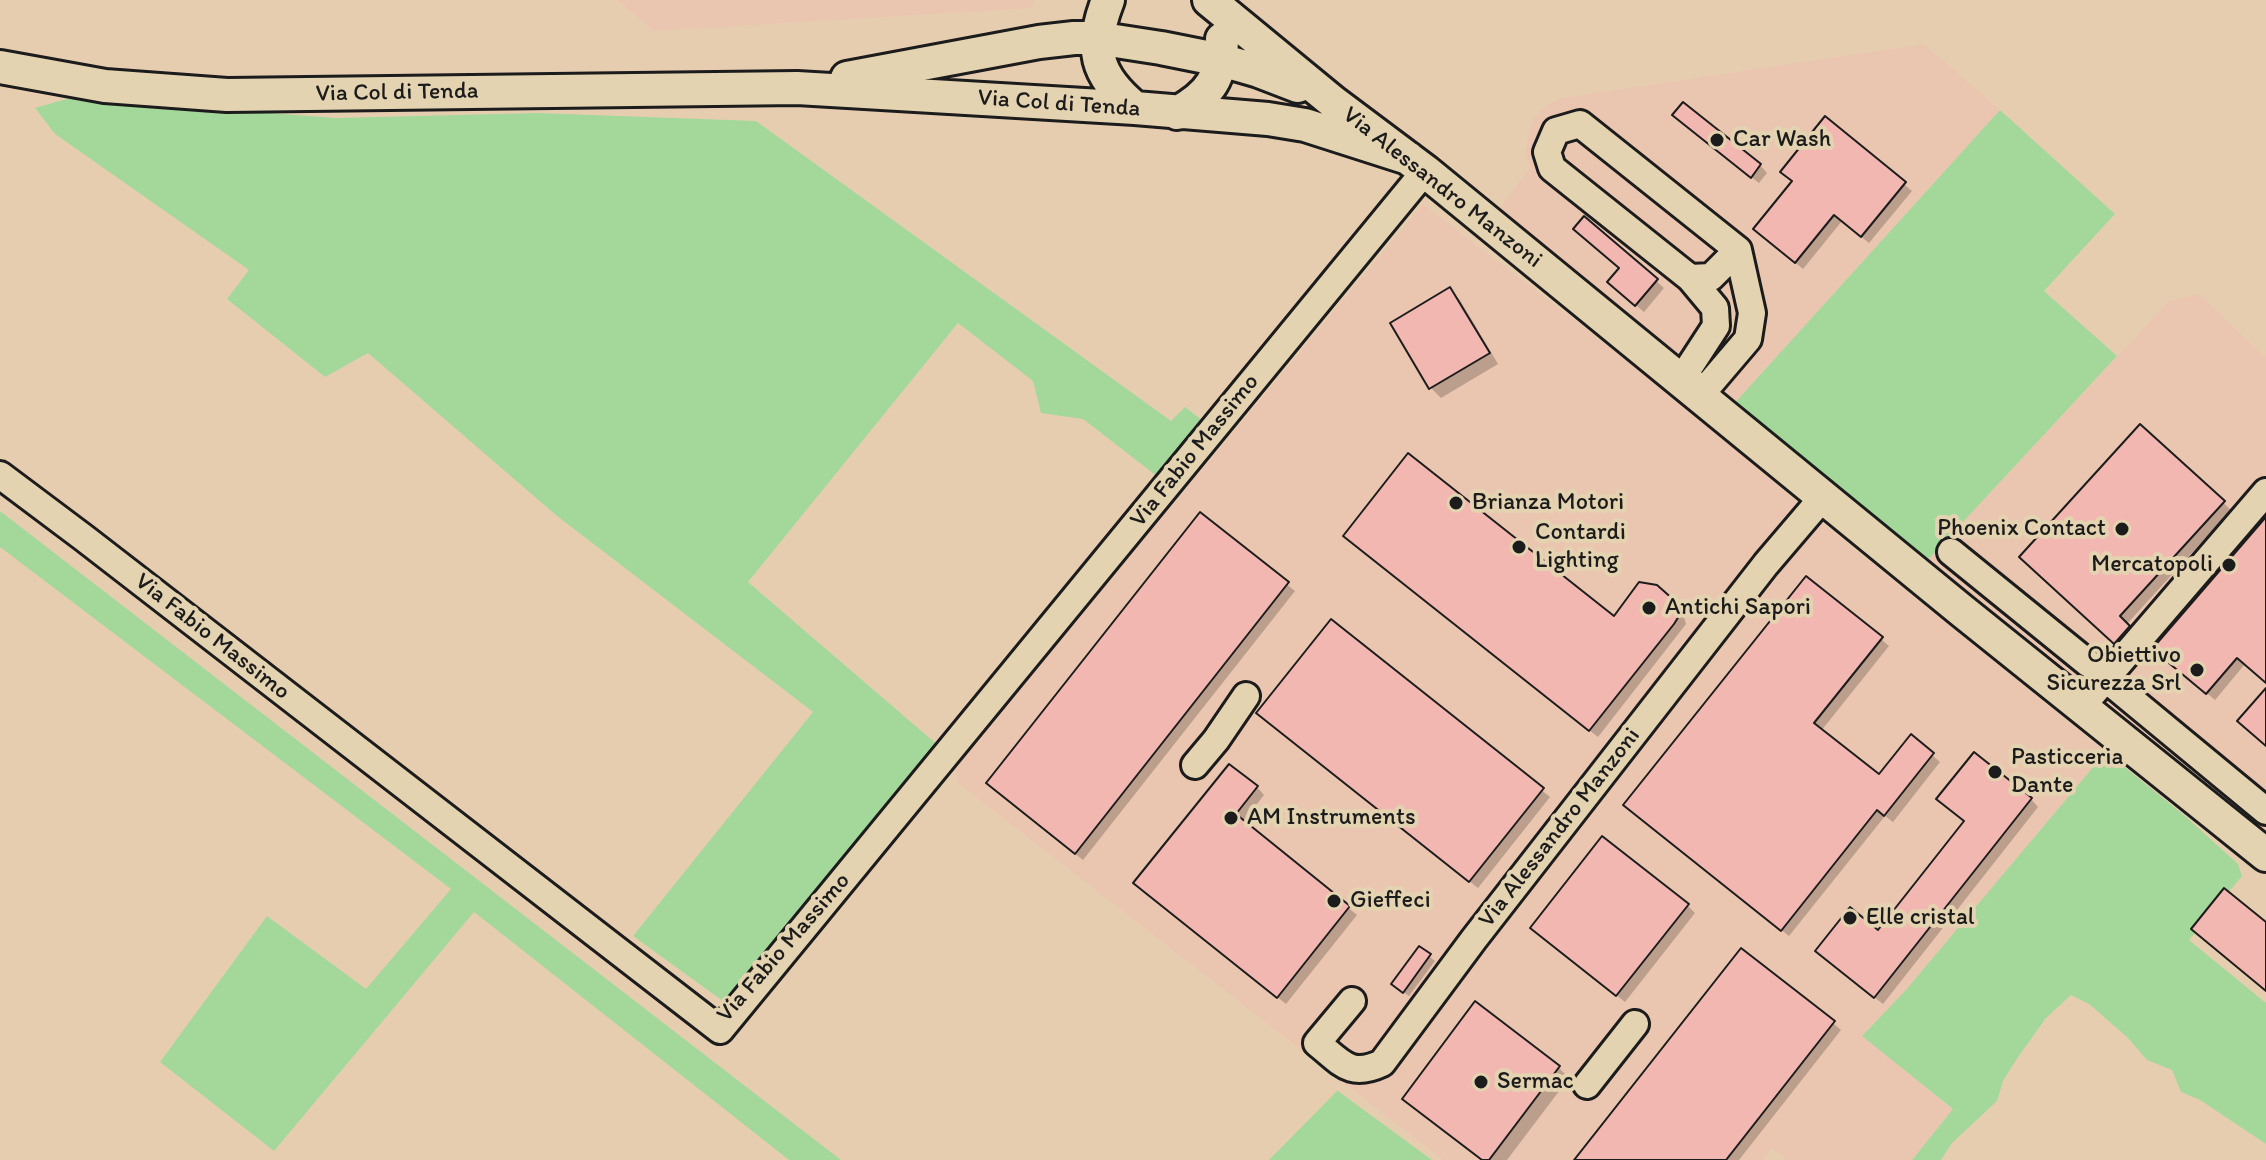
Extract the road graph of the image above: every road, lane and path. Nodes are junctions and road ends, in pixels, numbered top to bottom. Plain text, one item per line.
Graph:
1 (1108, 0) edge
2 (1201, 0) edge
3 (1209, 0) edge
4 (1096, 38) junction
5 (1221, 60) junction
6 (0, 67) edge
7 (797, 88) junction
8 (1333, 102) junction
9 (1135, 108) junction
10 (1177, 113) junction
11 (1417, 165) junction
12 (1738, 250) junction
13 (1690, 278) junction
14 (1689, 386) junction
15 (0, 475) edge
16 (2266, 492) edge
17 (1824, 496) junction
18 (1951, 552) dead end
19 (1985, 580) junction
20 (1961, 610) junction
21 (2097, 671) junction
22 (1246, 696) dead end
23 (2082, 706) junction
24 (1195, 765) dead end
25 (2266, 811) edge
26 (2264, 849) edge
27 (1352, 1001) dead end
28 (1635, 1024) dead end
29 (1587, 1085) dead end

1 - 4 main road
2 - 5 main road
3 - 8 main road, Via Alessandro Manzoni
4 - 5 main road, Via Col di Tenda
4 - 7 main road, Via Col di Tenda
4 - 9 main road
5 - 8 main road, Via Col di Tenda
5 - 10 main road
6 - 7 main road, Via Col di Tenda
7 - 9 main road, Via Col di Tenda
8 - 11 main road, Via Alessandro Manzoni
9 - 10 main road, Via Col di Tenda
10 - 11 main road, Via Col di Tenda
11 - 14 main road, Via Alessandro Manzoni
11 - 15 street, Via Fabio Massimo
12 - 13 street
12 - 13 street
12 - 14 street
13 - 14 street
14 - 17 main road, Via Alessandro Manzoni
16 - 21 street
17 - 20 main road, Via Alessandro Manzoni
17 - 27 street, Via Alessandro Manzoni
18 - 19 street
19 - 20 street
19 - 21 street
20 - 23 main road, Via Alessandro Manzoni
21 - 23 street
21 - 25 street
22 - 24 street
23 - 26 main road, Via Alessandro Manzoni
28 - 29 street

